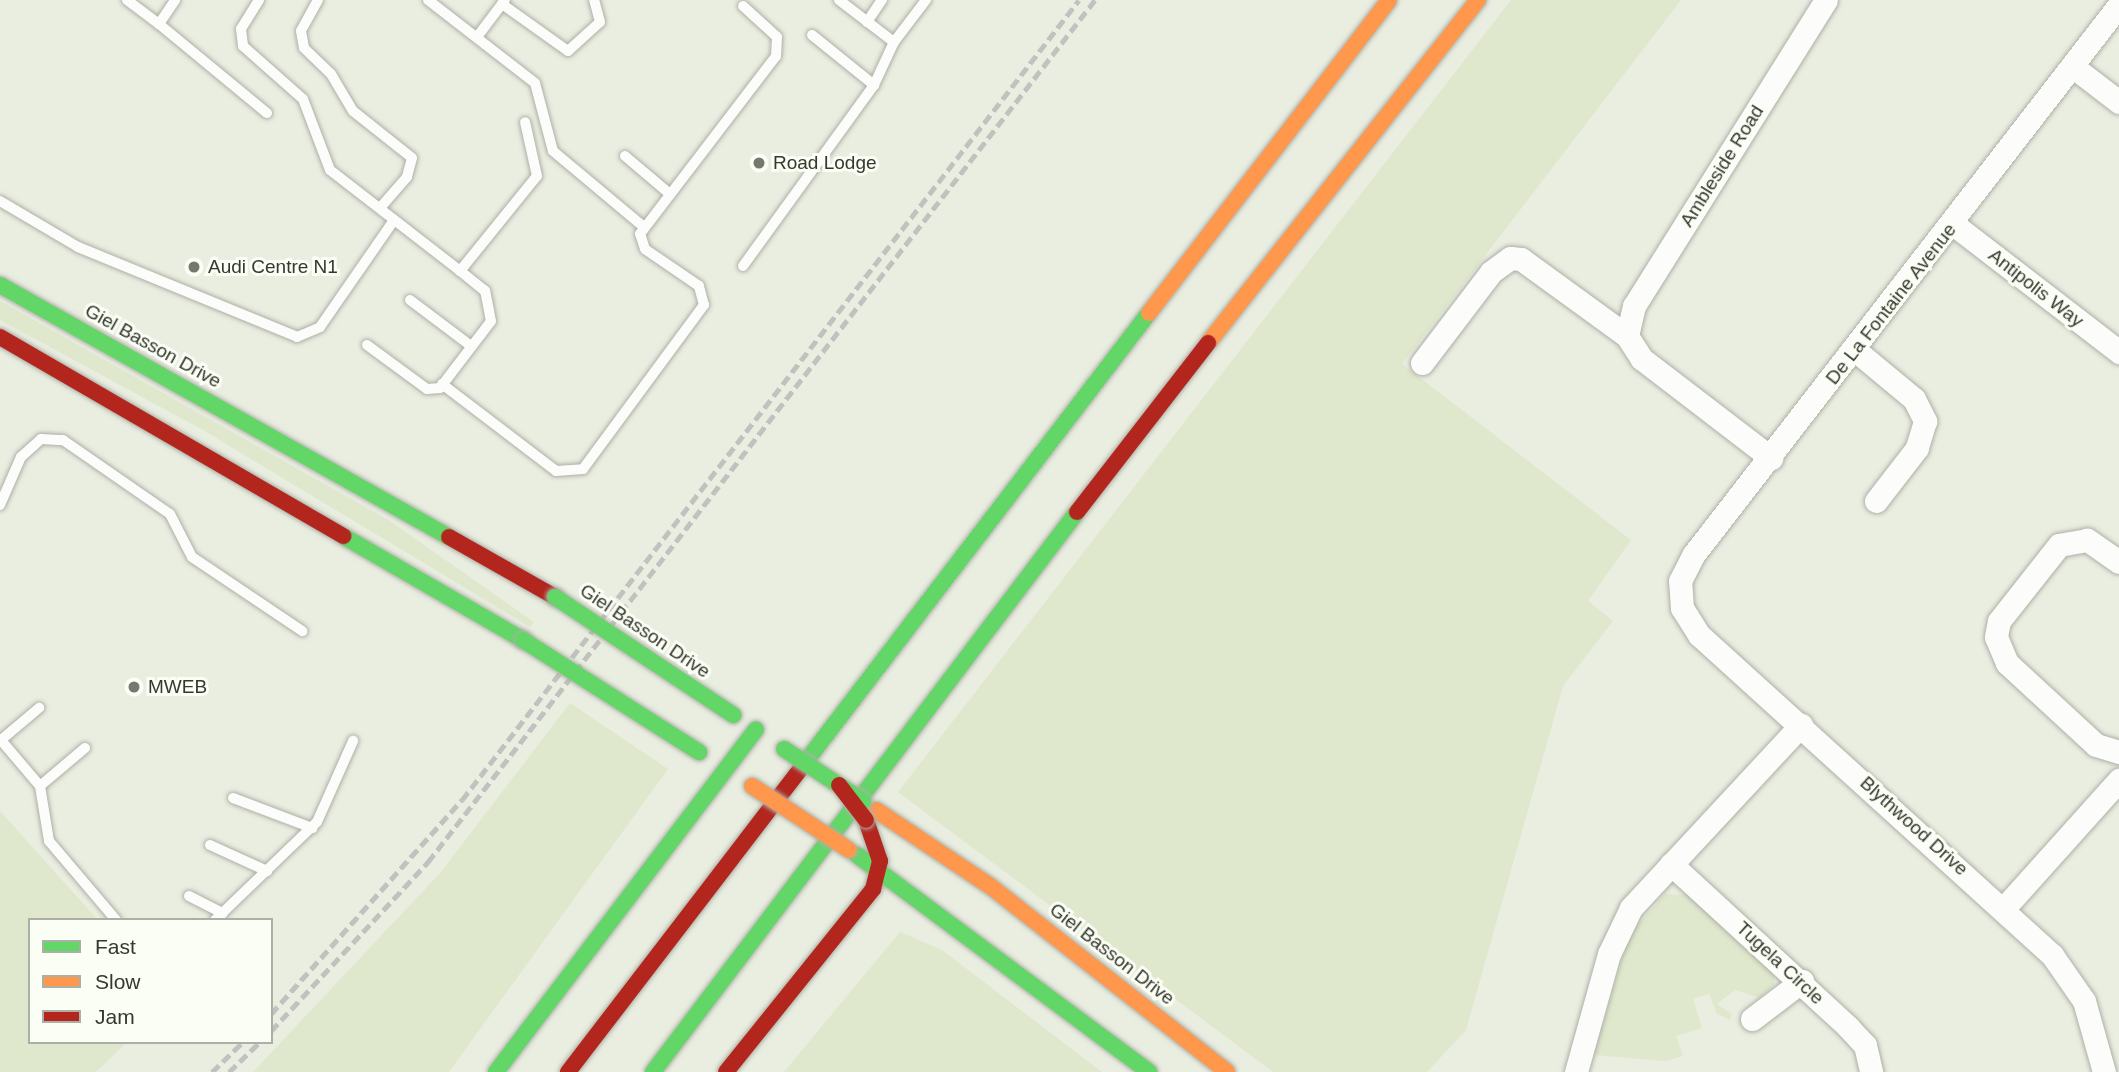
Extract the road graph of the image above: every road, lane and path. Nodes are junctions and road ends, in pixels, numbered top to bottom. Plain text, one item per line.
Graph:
1 (127, 0) edge
2 (176, 0) edge
3 (259, 0) edge
4 (318, 0) edge
5 (428, 0) edge
6 (594, 0) edge
7 (839, 0) edge
8 (882, 0) edge
9 (926, 0) edge
10 (1389, 0) edge
11 (1478, 0) edge
12 (1826, 0) edge
13 (503, 2) edge
14 (2119, 5) edge
15 (743, 6) dead end
16 (867, 22) junction
17 (159, 24) junction
18 (812, 35) dead end
19 (477, 37) junction
20 (894, 42) junction
21 (2072, 66) junction
22 (874, 85) junction
23 (2119, 102) edge
24 (267, 113) dead end
25 (525, 122) dead end
26 (625, 156) dead end
27 (670, 194) junction
28 (0, 201) edge
29 (380, 208) junction
30 (394, 220) junction
31 (1953, 223) junction
32 (644, 227) junction
33 (743, 266) dead end
34 (460, 271) junction
35 (0, 285) edge
36 (410, 300) dead end
37 (1627, 336) junction
38 (0, 337) edge
39 (367, 345) dead end
40 (471, 346) junction
41 (1855, 350) junction
42 (2119, 352) edge
43 (1422, 363) dead end
44 (442, 384) junction
45 (1771, 458) junction
46 (1876, 501) dead end
47 (0, 505) edge
48 (2119, 562) edge
49 (1682, 608) joint
50 (302, 631) dead end
51 (39, 708) dead end
52 (1801, 725) junction
53 (756, 730) junction
54 (0, 740) edge
55 (353, 741) dead end
56 (85, 748) dead end
57 (2119, 751) edge
58 (726, 769) junction
59 (2119, 780) edge
60 (40, 786) junction
61 (233, 798) dead end
62 (871, 815) junction
63 (312, 828) junction
64 (210, 845) dead end
65 (1671, 864) junction
66 (267, 871) junction
67 (879, 871) junction
68 (189, 896) dead end
69 (2004, 907) junction
70 (219, 916) edge
71 (114, 918) edge
72 (1802, 981) junction
73 (1752, 1019) dead end
74 (496, 1072) edge
75 (568, 1072) edge
76 (653, 1072) edge
77 (726, 1072) edge
78 (1149, 1072) edge
79 (1227, 1072) edge
80 (1576, 1072) edge
81 (1871, 1072) edge
82 (2104, 1072) edge

1 - 17 lane
2 - 17 lane
3 - 29 lane
4 - 29 lane
5 - 19 lane
6 - 13 lane
7 - 16 lane
8 - 16 lane
9 - 20 lane
10 - 75 main road
11 - 76 main road
12 - 37 street, Ambleside Road
13 - 19 lane
14 - 21 street, De La Fontaine Avenue
15 - 27 lane
16 - 20 lane
17 - 24 lane
18 - 22 lane
19 - 32 lane
20 - 22 lane
21 - 23 street
21 - 31 street, De La Fontaine Avenue
22 - 33 lane
25 - 34 lane
26 - 27 lane
27 - 32 lane
28 - 30 lane
29 - 30 lane
30 - 34 lane
31 - 41 street, De La Fontaine Avenue
31 - 42 street, Antipolis Way
32 - 44 lane
34 - 40 lane
35 - 53 main road, Giel Basson Drive, bridge
36 - 40 lane
37 - 43 street
37 - 45 street
38 - 58 main road, bridge
39 - 44 lane
40 - 44 lane
41 - 45 street, De La Fontaine Avenue
41 - 46 street
45 - 49 street, De La Fontaine Avenue
47 - 50 lane
48 - 57 street
49 - 52 street, Blythwood Drive
51 - 54 lane
52 - 65 street
52 - 69 street, Blythwood Drive
53 - 58 main road
53 - 62 main road, Giel Basson Drive, bridge
54 - 60 lane
55 - 63 lane
56 - 60 lane
58 - 67 main road, bridge
58 - 74 main road
59 - 69 street
60 - 71 lane
61 - 63 lane
62 - 67 main road
62 - 79 main road, Giel Basson Drive
63 - 66 lane
64 - 66 lane
65 - 72 street, Tugela Circle
65 - 80 street
66 - 70 lane
67 - 77 main road
67 - 78 main road
68 - 70 lane
69 - 82 street, Blythwood Drive
72 - 73 street
72 - 81 street, Tugela Circle

